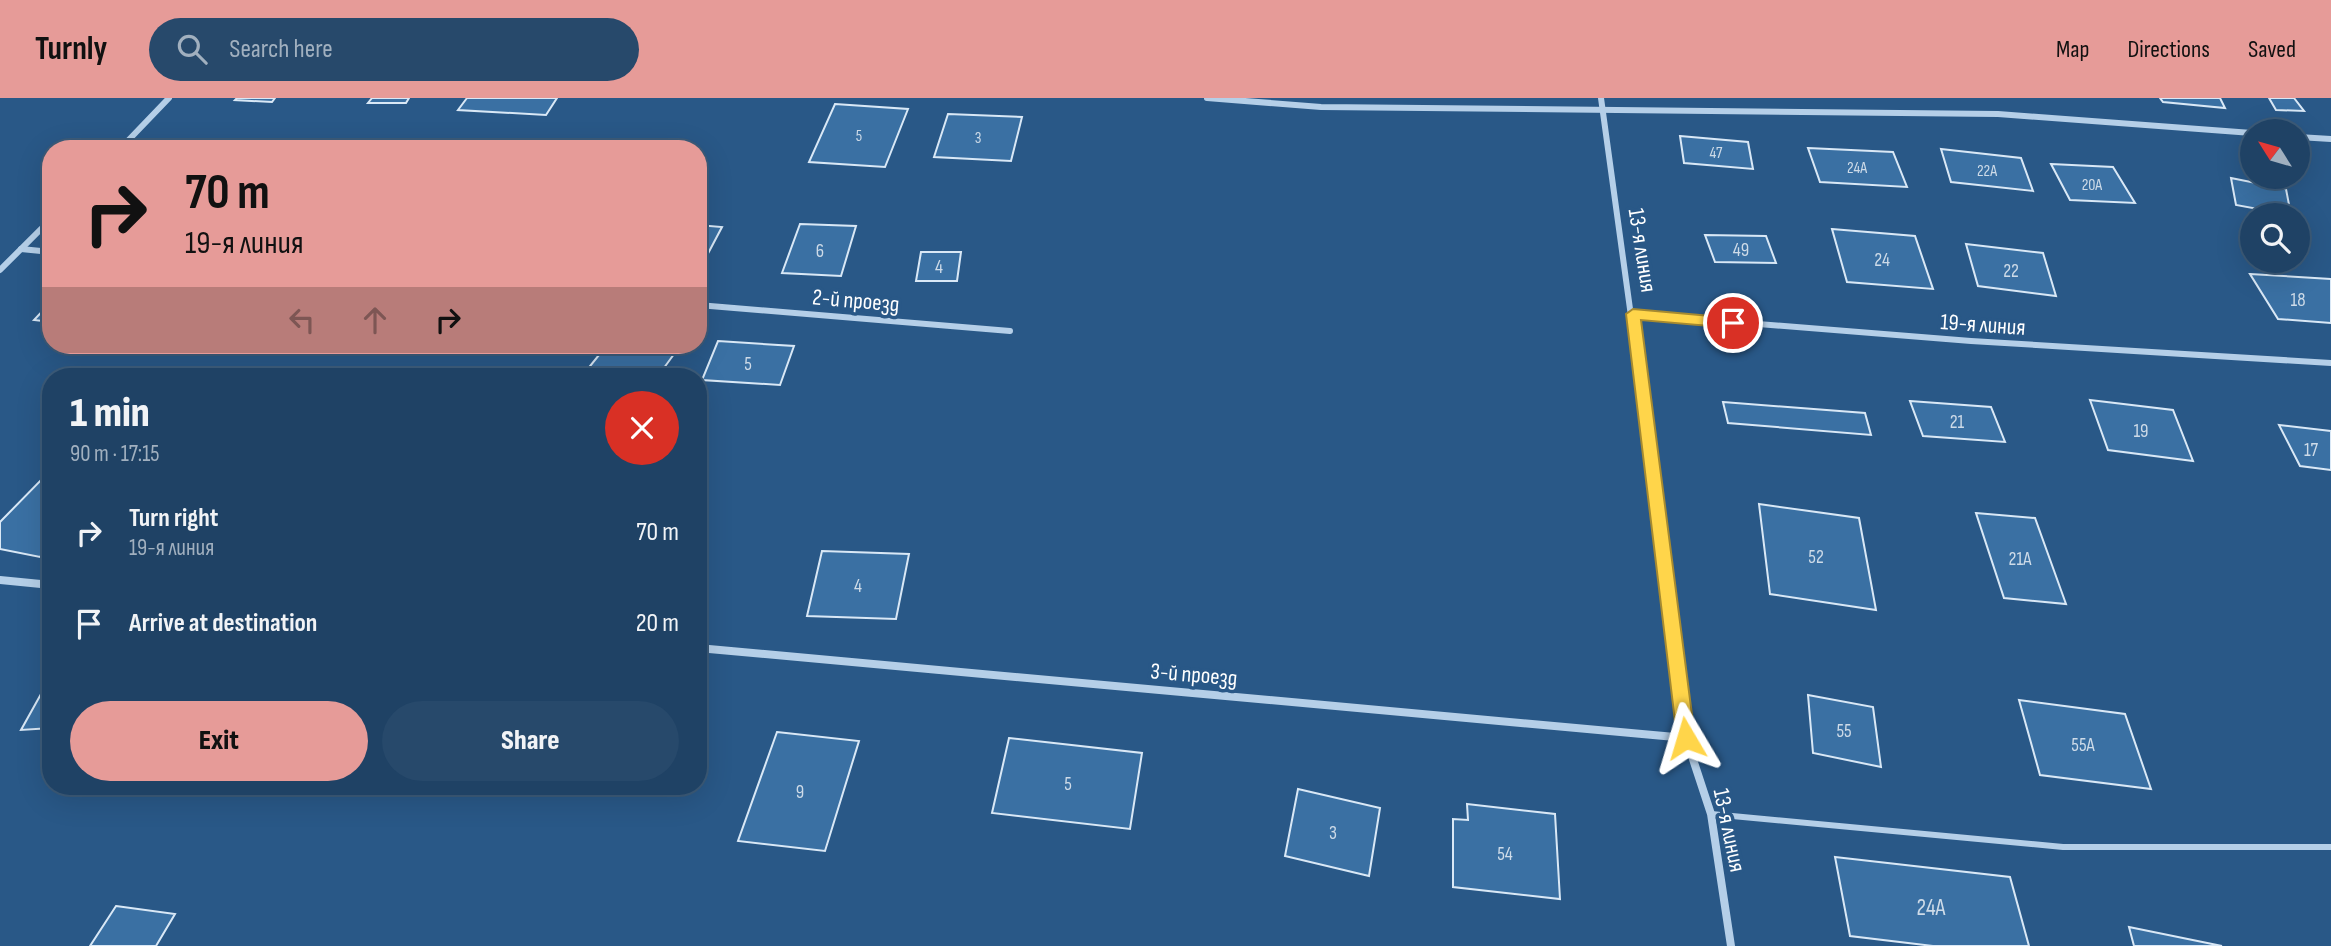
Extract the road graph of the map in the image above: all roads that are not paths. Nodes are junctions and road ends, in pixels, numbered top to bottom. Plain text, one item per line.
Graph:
1 (170, 98) edge
2 (1207, 98) edge
3 (1601, 98) edge
4 (1602, 110) junction
5 (2240, 132) edge
6 (2310, 137) edge
7 (2331, 139) edge
8 (129, 140) edge
9 (42, 228) edge
10 (21, 249) junction
11 (42, 251) edge
12 (0, 270) edge
13 (707, 306) edge
14 (1633, 314) junction
15 (1010, 331) dead end
16 (2331, 363) edge
17 (0, 580) edge
18 (42, 584) edge
19 (707, 649) edge
20 (1686, 738) junction
21 (1711, 814) junction
22 (2331, 847) edge
23 (1731, 946) edge

1 - 8 street
2 - 4 street
3 - 4 street, 13-я линия
4 - 5 street
4 - 14 street, 13-я линия
6 - 7 street
9 - 10 street
10 - 11 street
10 - 12 street
13 - 15 street, 2-й проезд
14 - 16 street, 19-я линия
14 - 20 street, 13-я линия
17 - 18 street
19 - 20 street, 3-й проезд
20 - 21 street, 13-я линия
21 - 22 lane
21 - 23 street, 13-я линия

